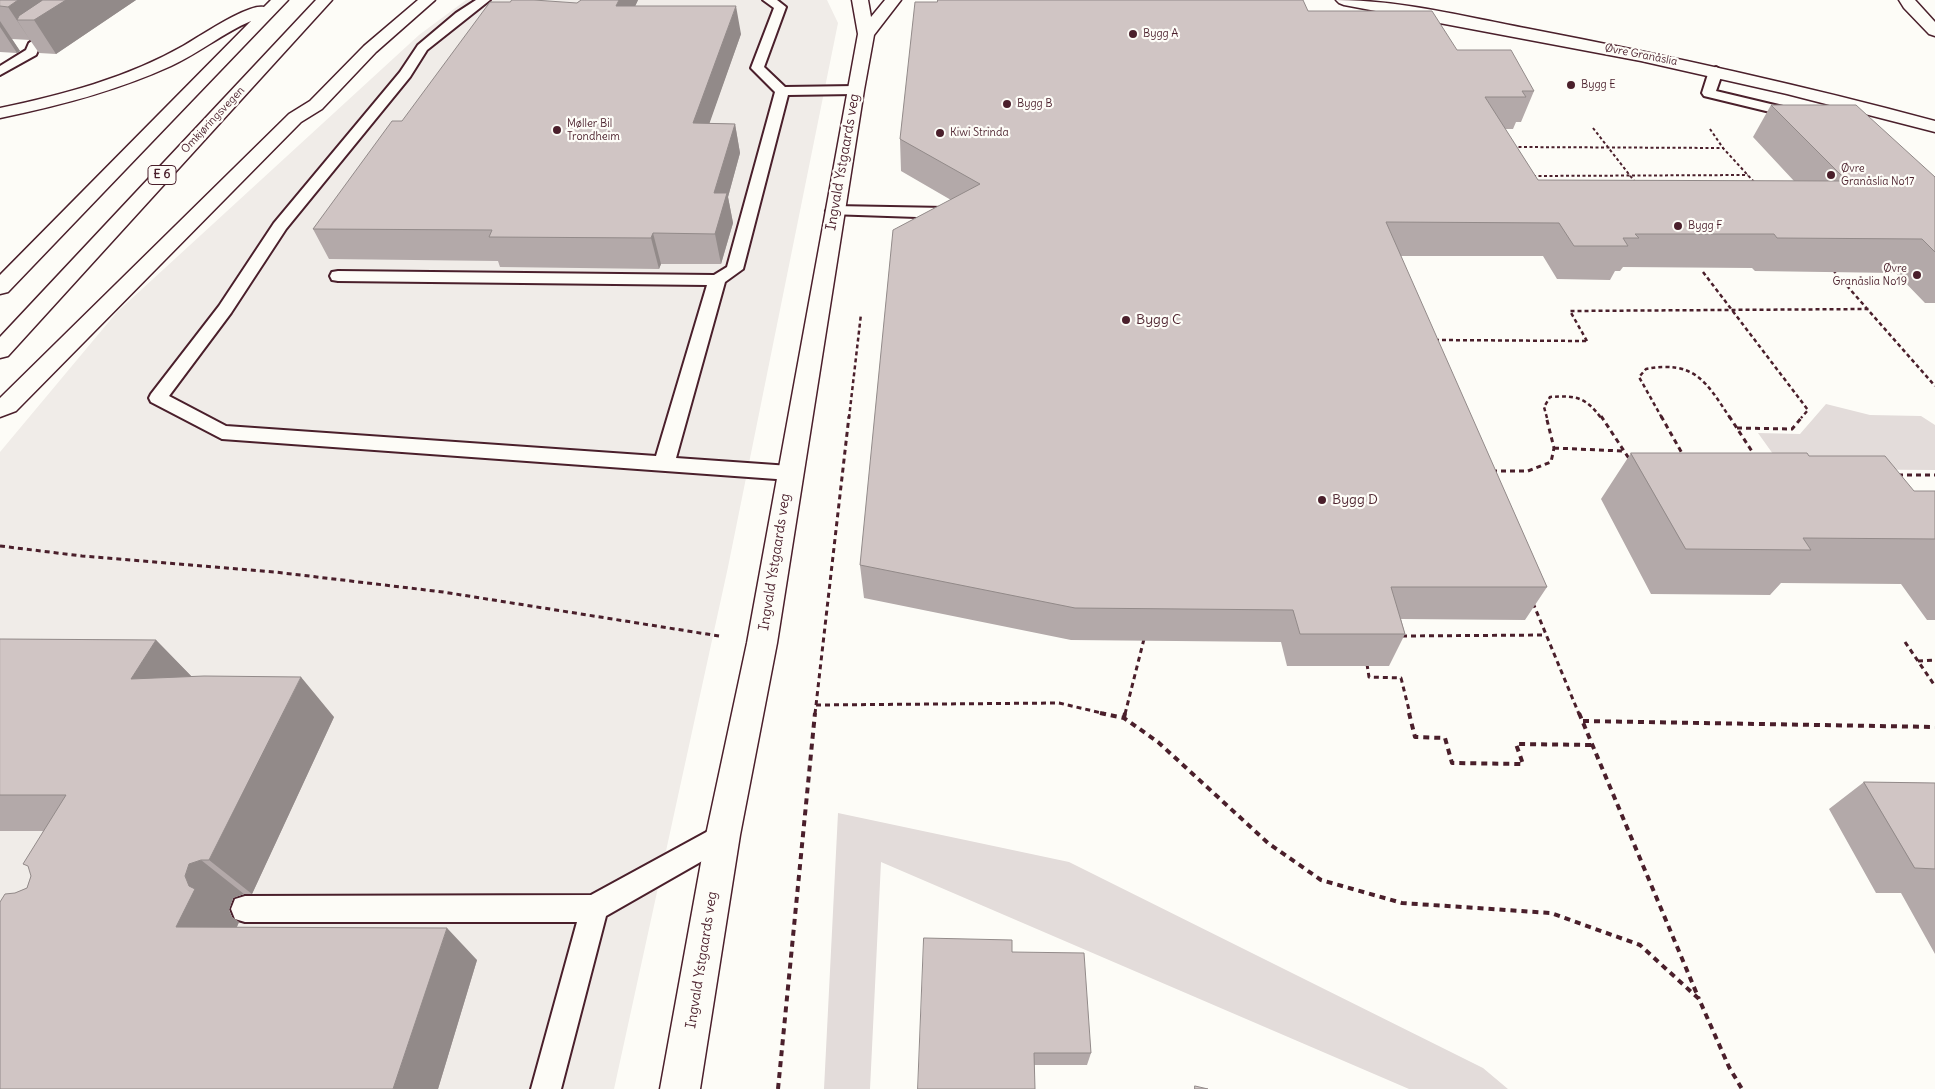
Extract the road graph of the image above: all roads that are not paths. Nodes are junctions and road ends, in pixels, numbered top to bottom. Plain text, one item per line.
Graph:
1 (103, 0) edge
2 (324, 0) edge
3 (427, 0) edge
4 (484, 0) edge
5 (769, 0) edge
6 (860, 0) edge
7 (893, 0) edge
8 (1344, 0) edge
9 (1907, 0) edge
10 (278, 1) edge
11 (1935, 31) edge
12 (866, 34) junction
13 (33, 46) junction
14 (9, 53) edge
15 (1716, 71) junction
16 (0, 72) edge
17 (855, 90) junction
18 (782, 91) junction
19 (0, 112) edge
20 (1813, 118) edge
21 (1935, 127) edge
22 (834, 211) junction
23 (946, 213) edge
24 (338, 276) dead end
25 (716, 280) junction
26 (0, 287) edge
27 (0, 350) edge
28 (0, 409) edge
29 (664, 464) junction
30 (790, 473) junction
31 (723, 835) junction
32 (594, 908) junction
33 (245, 909) dead end
34 (546, 1089) edge
35 (680, 1089) edge

1 - 13 lane
2 - 27 main road, Omkjøringsvegen / E 6
3 - 28 main road
4 - 29 lane
5 - 18 lane
6 - 12 main road, Ingvald Ystgaards veg
7 - 12 main road, Ingvald Ystgaards veg
8 - 15 main road, Øvre Granåslia
9 - 11 main road
10 - 19 main road
10 - 26 main road
12 - 17 main road, Ingvald Ystgaards veg
13 - 14 lane
13 - 16 lane
15 - 20 lane
15 - 21 main road, Øvre Granåslia
17 - 18 lane
17 - 22 main road, Ingvald Ystgaards veg
18 - 25 lane
22 - 23 lane
22 - 30 main road, Ingvald Ystgaards veg
24 - 25 lane
25 - 29 lane
29 - 30 lane
30 - 31 main road, Ingvald Ystgaards veg
31 - 32 lane
31 - 35 main road, Ingvald Ystgaards veg
32 - 33 lane
32 - 34 lane

